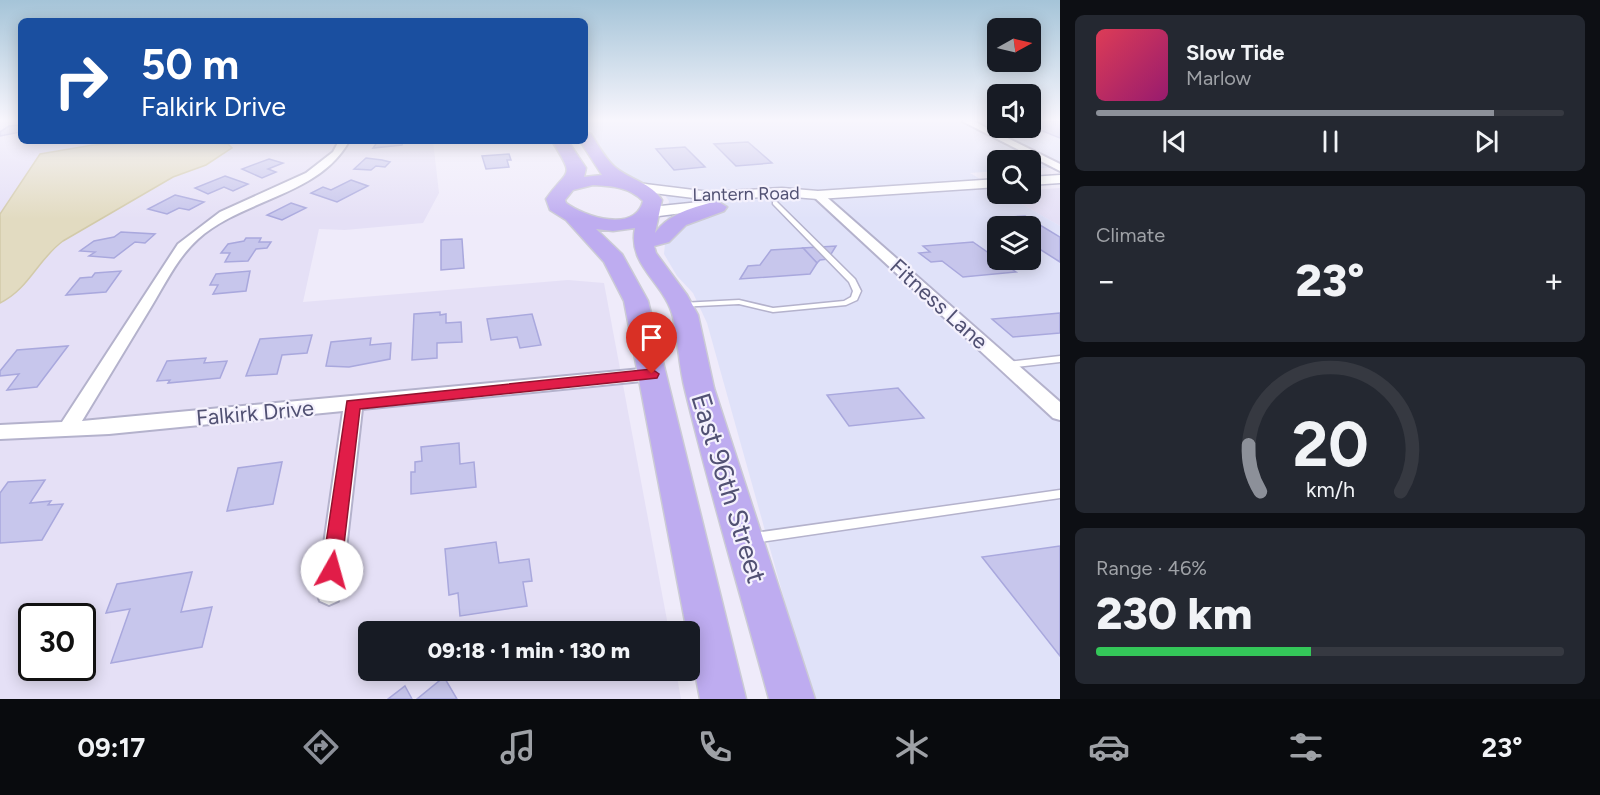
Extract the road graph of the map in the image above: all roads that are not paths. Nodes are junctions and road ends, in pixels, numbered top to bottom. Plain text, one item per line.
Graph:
1 (336, 154) edge
2 (568, 154) edge
3 (596, 154) edge
4 (1031, 154) edge
5 (1060, 168) edge
6 (1060, 179) edge
7 (1041, 180) edge
8 (631, 184) junction
9 (987, 184) edge
10 (567, 186) junction
11 (818, 195) junction
12 (775, 203) junction
13 (717, 207) junction
14 (575, 219) junction
15 (647, 223) junction
16 (681, 305) junction
17 (1060, 359) edge
18 (1007, 365) junction
19 (652, 374) junction
20 (353, 405) junction
21 (1060, 413) edge
22 (67, 430) junction
23 (0, 432) edge
24 (1060, 494) edge
25 (745, 540) junction
26 (329, 593) dead end
27 (723, 699) edge
28 (792, 699) edge

1 - 22 street
2 - 10 main road
3 - 8 main road
4 - 5 street
6 - 7 street
8 - 10 main road
8 - 11 street, Lantern Road
8 - 15 main road, East 96th Street
9 - 11 street, Lantern Road
10 - 14 main road, East 96th Street
11 - 12 street, Lantern Road
11 - 18 street, Fitness Lane
12 - 13 street, Lantern Road
12 - 16 lane
13 - 15 street, Lantern Road
13 - 15 main road
14 - 15 main road
14 - 19 main road, East 96th Street
15 - 16 main road, East 96th Street
16 - 25 main road, East 96th Street
17 - 18 lane
18 - 21 street, Fitness Lane
19 - 20 street, Falkirk Drive
19 - 27 main road, East 96th Street
20 - 22 street, Falkirk Drive
20 - 26 street
22 - 23 street, Falkirk Drive
24 - 25 lane
25 - 28 main road, East 96th Street

